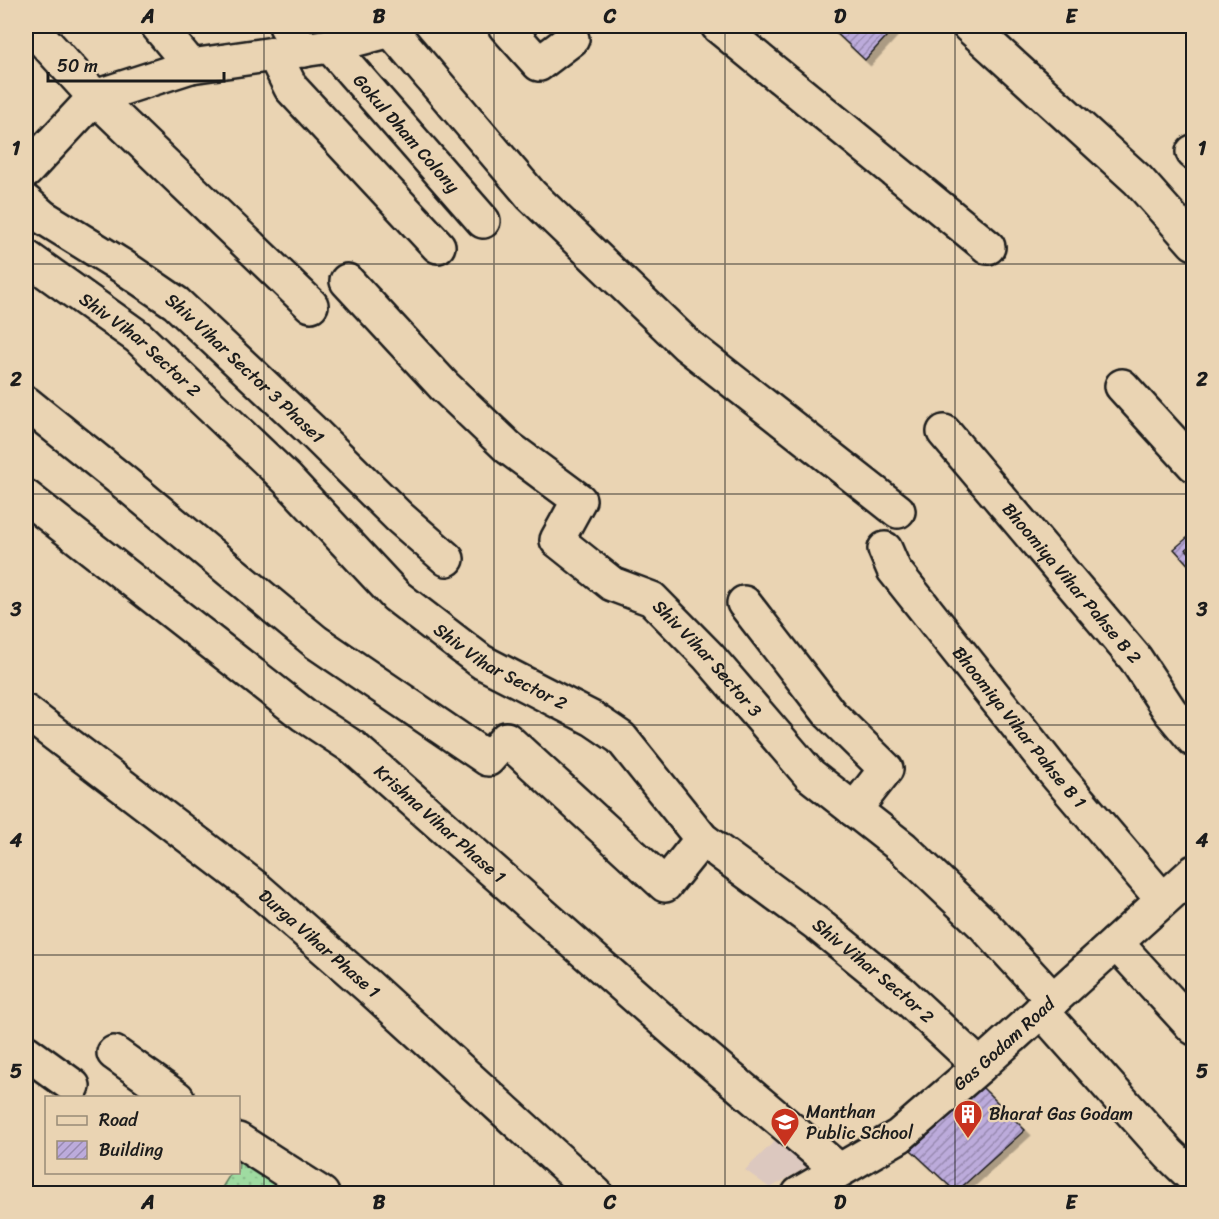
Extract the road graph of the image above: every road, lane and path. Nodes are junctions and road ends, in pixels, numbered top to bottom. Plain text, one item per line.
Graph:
1 (30, 26) edge
2 (158, 26) edge
3 (506, 26) edge
4 (718, 26) edge
5 (969, 26) edge
6 (395, 28) edge
7 (572, 39) dead end
8 (299, 44) edge
9 (191, 66) junction
10 (95, 97) junction
11 (29, 161) edge
12 (26, 202) edge
13 (483, 221) dead end
14 (1194, 243) edge
15 (438, 246) dead end
16 (988, 248) dead end
17 (26, 257) edge
18 (347, 281) dead end
19 (311, 305) dead end
20 (1122, 386) dead end
21 (26, 403) edge
22 (944, 432) dead end
23 (1194, 465) edge
24 (26, 497) edge
25 (898, 511) dead end
26 (885, 549) dead end
27 (447, 559) dead end
28 (744, 603) dead end
29 (26, 712) edge
30 (1194, 740) edge
31 (854, 810) junction
32 (702, 839) junction
33 (1194, 872) edge
34 (1162, 899) junction
35 (1116, 943) junction
36 (1047, 1005) junction
37 (1194, 1028) edge
38 (26, 1052) edge
39 (114, 1053) dead end
40 (980, 1066) junction
41 (73, 1086) dead end
42 (174, 1096) edge
43 (240, 1141) edge
44 (839, 1170) junction
45 (1194, 1178) edge
46 (322, 1194) edge
47 (596, 1194) edge
48 (799, 1194) edge

1 - 10 street
2 - 9 street
3 - 7 street
4 - 16 street
5 - 14 street
6 - 8 street
6 - 25 street
8 - 9 street
8 - 13 street, Gokul Dham Colony
8 - 15 street
9 - 10 street
10 - 11 street
10 - 19 street
12 - 27 street, Shiv Vihar Sector 3 Phase1
17 - 32 street, Shiv Vihar Sector 2
18 - 31 street, Shiv Vihar Sector 3
20 - 23 street
21 - 32 street
22 - 30 street, Bhoomiya Vihar Pahse B 2
24 - 44 street, Krishna Vihar Phase 1
26 - 34 street, Bhoomiya Vihar Pahse B 1
28 - 31 street
29 - 47 street, Durga Vihar Phase 1
31 - 36 street, Shiv Vihar Sector 3
32 - 40 street, Shiv Vihar Sector 2
33 - 34 street, Gas Godam Road
34 - 35 street, Gas Godam Road
35 - 36 street, Gas Godam Road
35 - 37 street
36 - 40 street, Gas Godam Road
36 - 45 street, Shiv Vihar Sector 3
38 - 41 street
39 - 42 street
40 - 44 street, Gas Godam Road
43 - 46 street
44 - 48 street, Gas Godam Road

